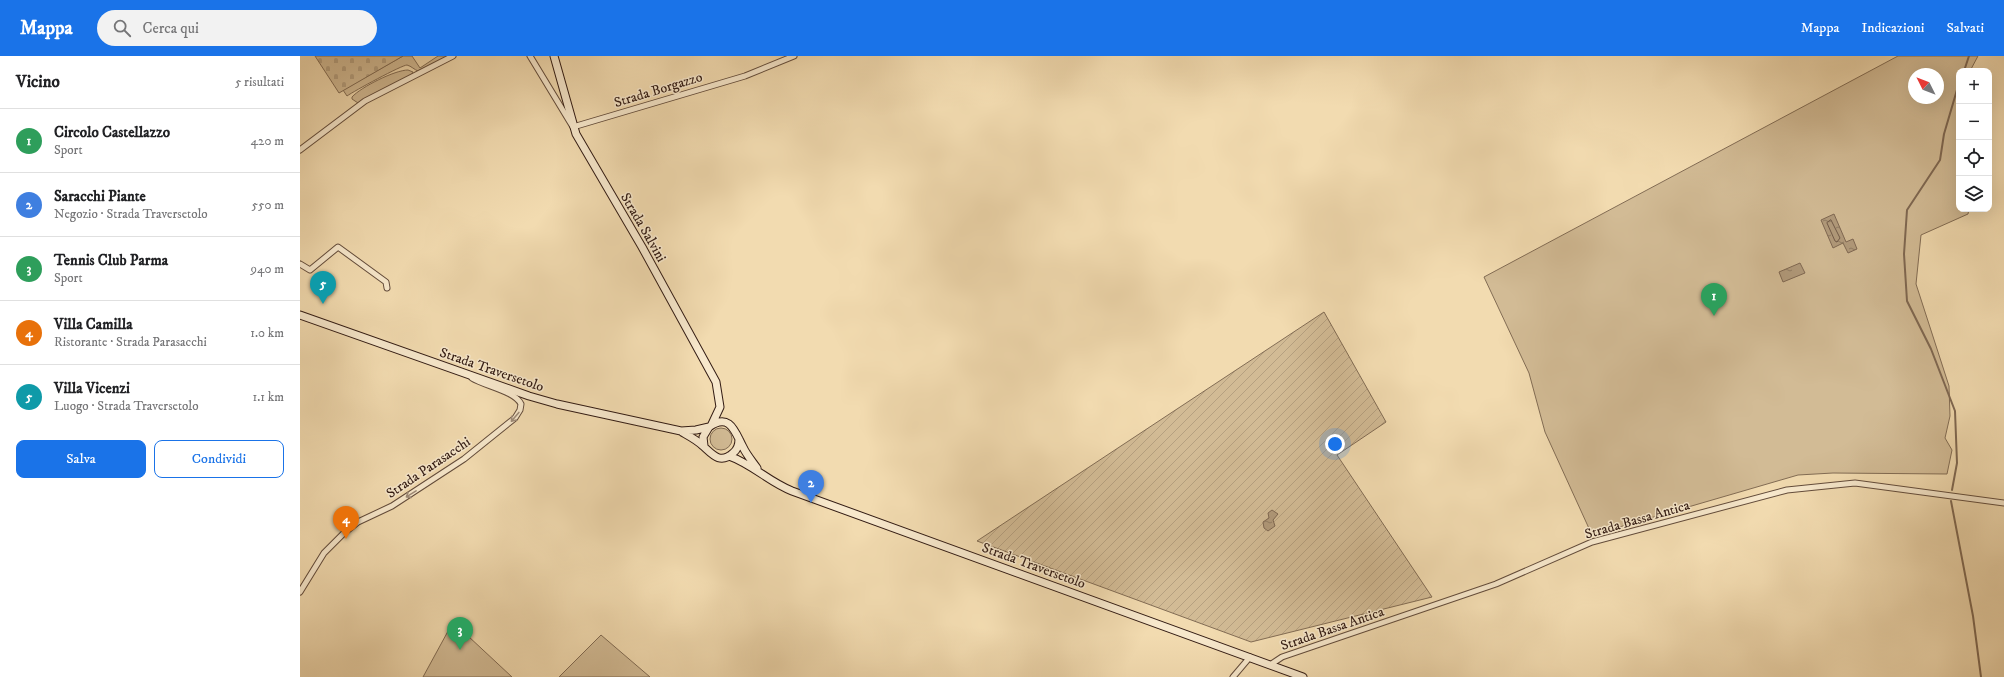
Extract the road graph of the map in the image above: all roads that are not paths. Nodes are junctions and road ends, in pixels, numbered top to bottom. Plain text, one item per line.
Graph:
1 (453, 56) edge
2 (530, 56) edge
3 (554, 56) edge
4 (794, 56) edge
5 (573, 128) junction
6 (300, 150) edge
7 (300, 264) edge
8 (387, 288) dead end
9 (300, 315) edge
10 (464, 373) junction
11 (720, 407) junction
12 (730, 424) junction
13 (710, 425) junction
14 (681, 431) junction
15 (739, 437) junction
16 (704, 446) junction
17 (729, 456) junction
18 (760, 471) junction
19 (2004, 503) edge
20 (300, 592) edge
21 (1250, 657) junction
22 (1270, 665) junction
23 (1234, 677) edge
24 (1303, 677) edge

1 - 6 street
2 - 5 street
3 - 5 main road, Strada Salvini
4 - 5 street, Strada Borgazzo
5 - 11 main road, Strada Salvini
7 - 8 street
9 - 10 main road, Strada Traversetolo
10 - 14 main road, Strada Traversetolo
10 -> 20 street, Strada Parasacchi
11 - 12 main road, Strada Salvini
11 - 13 main road
12 - 13 main road, Strada Traversetolo
12 - 15 main road, Strada Traversetolo
13 - 14 main road, Strada Traversetolo
13 - 16 main road
14 - 16 main road, Strada Traversetolo
15 - 17 main road
15 - 18 main road, Strada Traversetolo
16 - 17 main road, Strada Traversetolo
17 - 18 main road, Strada Traversetolo
18 - 21 main road, Strada Traversetolo
19 - 22 street, Strada Bassa Antica
21 - 22 main road, Strada Traversetolo
21 - 23 street
22 - 24 main road, Strada Traversetolo

